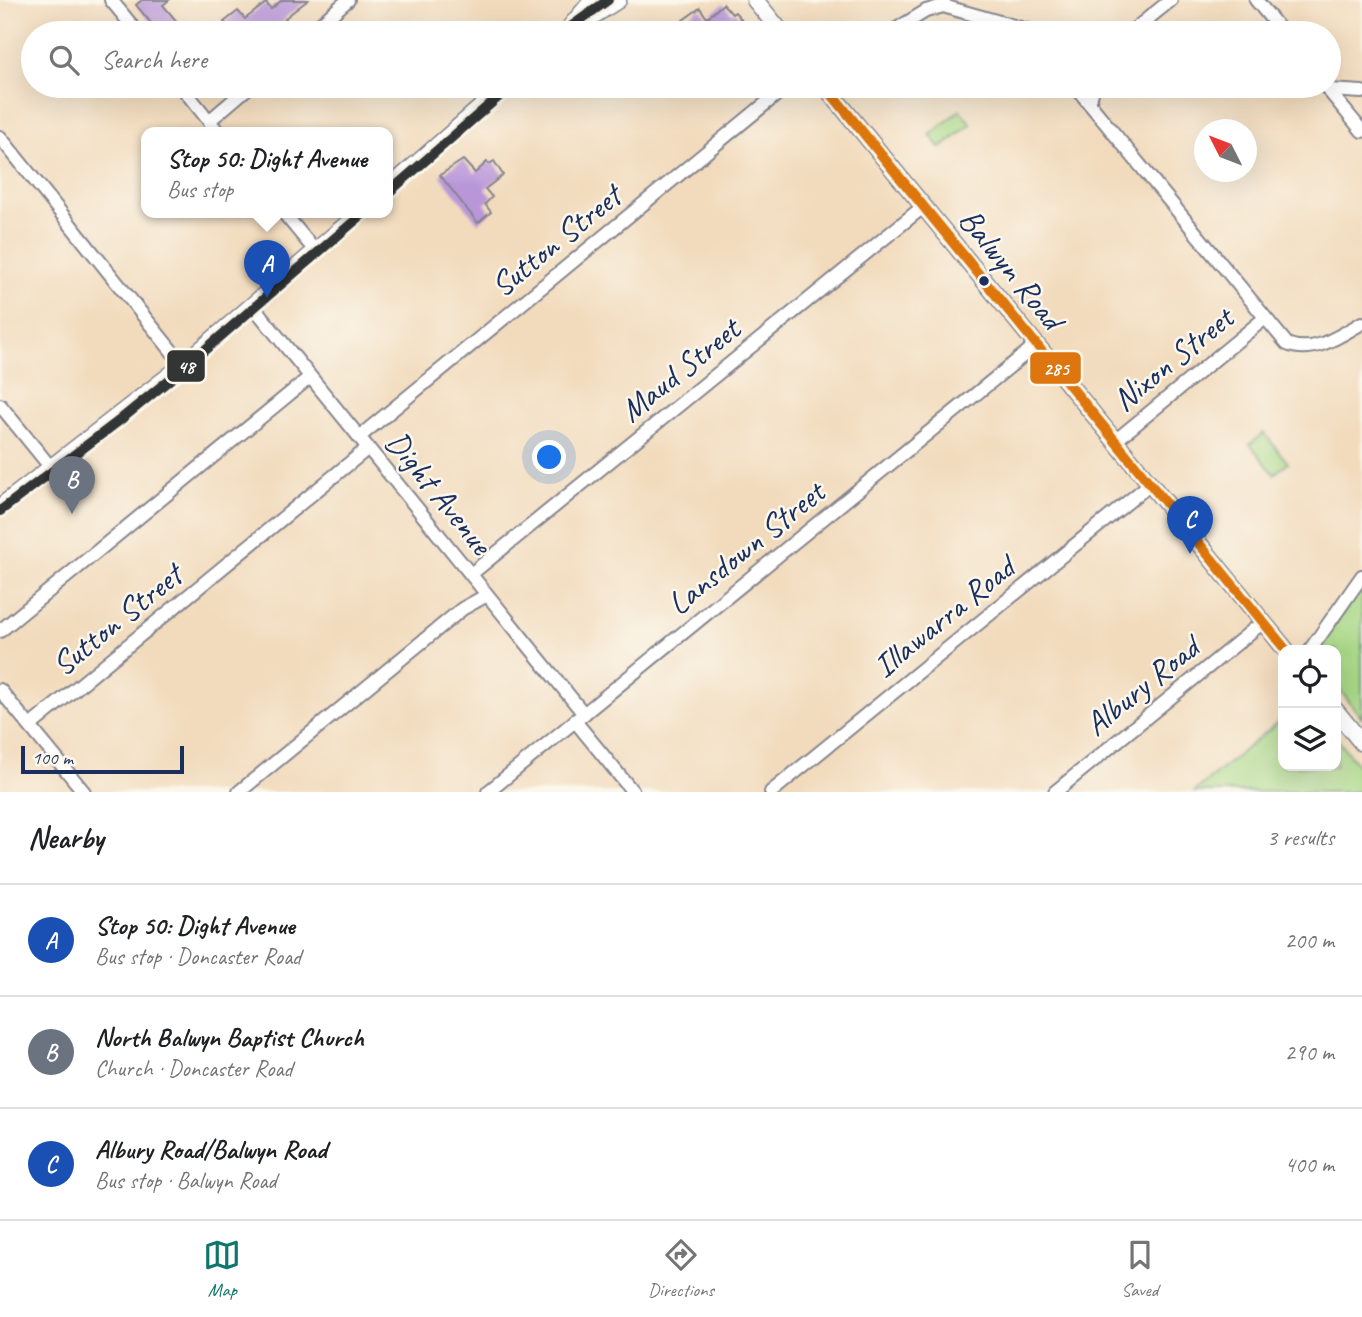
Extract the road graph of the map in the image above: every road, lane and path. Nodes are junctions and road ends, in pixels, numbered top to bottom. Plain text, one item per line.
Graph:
1 (111, 0) edge
2 (348, 0) edge
3 (593, 0) edge
4 (618, 0) edge
5 (755, 0) edge
6 (1171, 0) edge
7 (1256, 0) edge
8 (128, 21) edge
9 (324, 21) edge
10 (575, 21) edge
11 (584, 21) edge
12 (772, 21) edge
13 (910, 21) edge
14 (996, 21) edge
15 (1145, 21) edge
16 (1273, 21) edge
17 (1341, 90) edge
18 (1362, 92) edge
19 (191, 98) edge
20 (236, 98) edge
21 (491, 98) edge
22 (772, 98) edge
23 (835, 98) edge
24 (1085, 98) edge
25 (1090, 98) edge
26 (1335, 98) edge
27 (1089, 103) junction
28 (209, 121) junction
29 (214, 127) edge
30 (1362, 131) edge
31 (0, 137) edge
32 (393, 185) edge
33 (924, 206) junction
34 (288, 218) edge
35 (354, 218) edge
36 (316, 252) junction
37 (253, 306) junction
38 (1265, 318) junction
39 (1362, 323) edge
40 (1037, 345) junction
41 (183, 365) junction
42 (310, 377) junction
43 (0, 405) edge
44 (359, 437) junction
45 (1115, 441) junction
46 (368, 448) junction
47 (51, 469) junction
48 (1150, 484) junction
49 (0, 508) edge
50 (471, 575) junction
51 (1362, 576) edge
52 (484, 591) junction
53 (1263, 622) junction
54 (0, 631) edge
55 (1282, 645) edge
56 (1314, 645) edge
57 (0, 690) edge
58 (580, 717) junction
59 (1341, 717) edge
60 (30, 726) junction
61 (1362, 743) edge
62 (84, 792) edge
63 (239, 792) edge
64 (488, 792) edge
65 (633, 792) edge
66 (771, 792) edge
67 (1055, 792) edge

1 - 8 street
2 - 9 street
3 - 10 main road
4 - 11 main road
5 - 12 main road
6 - 15 street
7 - 16 street
13 - 14 street
17 - 18 street
19 - 28 street
20 - 28 street
21 - 32 main road
22 - 44 street, Sutton Street
23 - 33 main road, Balwyn Road
24 - 27 street
25 - 27 street
26 - 30 street
27 - 38 street
28 - 29 street
31 - 41 street
33 - 40 main road, Balwyn Road
33 - 50 street, Maud Street
34 - 36 street
35 - 36 main road
36 - 37 main road
37 - 41 main road
37 - 42 street, Dight Avenue
38 - 39 street
38 - 45 street, Nixon Street
40 - 45 main road, Balwyn Road
40 - 58 street, Lansdown Street
41 - 47 main road
42 - 44 street, Dight Avenue
42 - 54 street
43 - 47 street
44 - 46 street, Dight Avenue
45 - 48 main road, Balwyn Road
46 - 50 street, Dight Avenue
46 - 60 street, Sutton Street
47 - 49 main road
48 - 53 main road, Balwyn Road
48 - 66 street, Illawarra Road
50 - 52 street, Dight Avenue
51 - 56 street
52 - 58 street, Dight Avenue
52 - 63 street
53 - 55 main road, Balwyn Road
53 - 67 street, Albury Road
57 - 60 street
58 - 64 street, Lansdown Street
58 - 65 street, Dight Avenue
59 - 61 main road
60 - 62 street

